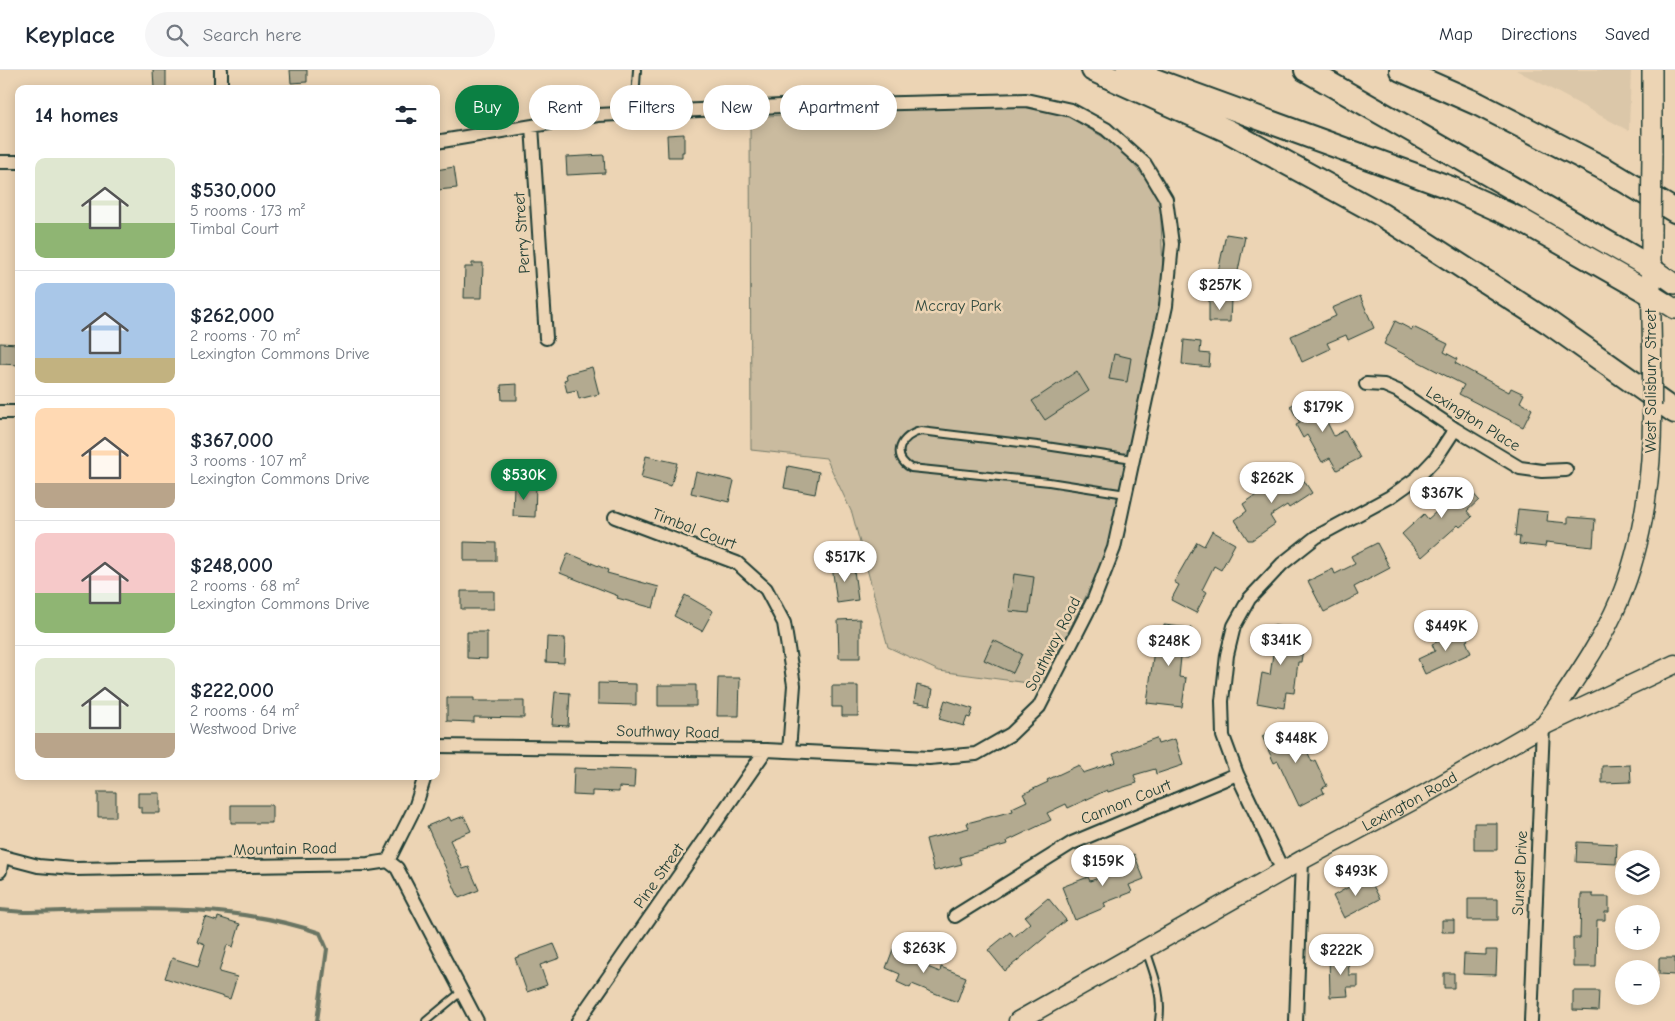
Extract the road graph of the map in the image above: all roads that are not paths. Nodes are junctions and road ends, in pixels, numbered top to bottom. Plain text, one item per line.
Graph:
1 (221, 70) edge
2 (637, 70) edge
3 (1093, 70) edge
4 (1127, 70) edge
5 (1306, 70) edge
6 (1401, 70) edge
7 (1652, 70) edge
8 (221, 85) edge
9 (636, 85) edge
10 (693, 111) edge
11 (529, 126) edge
12 (532, 130) edge
13 (440, 141) edge
14 (0, 162) edge
15 (15, 162) edge
16 (1675, 211) edge
17 (1652, 268) junction
18 (1675, 284) edge
19 (1651, 294) junction
20 (1675, 309) edge
21 (546, 338) dead end
22 (1366, 384) dead end
23 (0, 412) edge
24 (15, 412) edge
25 (1675, 412) edge
26 (1454, 429) junction
27 (1133, 459) junction
28 (1566, 470) dead end
29 (1126, 494) junction
30 (615, 517) dead end
31 (1675, 664) edge
32 (1543, 726) junction
33 (440, 746) edge
34 (766, 750) junction
35 (788, 751) junction
36 (1237, 774) junction
37 (424, 780) edge
38 (1, 857) edge
39 (1302, 860) junction
40 (388, 861) junction
41 (0, 871) edge
42 (1284, 871) junction
43 (955, 916) dead end
44 (1145, 949) junction
45 (462, 992) junction
46 (426, 1021) edge
47 (477, 1021) edge
48 (578, 1021) edge
49 (1018, 1021) edge
50 (1159, 1021) edge
51 (1296, 1021) edge
52 (1531, 1021) edge

1 - 8 street
2 - 9 lane
3 - 25 highway
4 - 19 highway
5 - 17 highway
6 - 16 highway
7 - 17 main road, West Salisbury Street, bridge
10 - 27 street, Southway Road
11 - 13 street, Southway Road
12 - 21 street, Perry Street
14 - 15 street
17 - 18 main road
17 - 19 main road, West Salisbury Street
19 - 20 main road
19 - 32 main road, West Salisbury Street, bridge
22 - 26 street, Lexington Place
23 - 24 street
26 - 28 street, Lexington Place
26 - 36 street
27 - 29 street, Southway Road
27 - 29 lane
29 - 35 street, Southway Road
30 - 35 street, Timbal Court
31 - 32 main road, Lexington Road
32 - 39 main road, Lexington Road
32 - 52 street, Sunset Drive
33 - 34 street, Southway Road
34 - 35 street, Southway Road
34 - 48 street, Pine Street
36 - 42 street
36 - 43 street, Cannon Court
37 - 40 street
38 - 40 street, Mountain Road
38 - 41 street
39 - 42 main road, Lexington Road
39 - 51 street
40 - 45 street
42 - 44 main road, Lexington Road
44 - 49 main road, Lexington Road
44 - 50 lane
45 - 46 lane
45 - 47 street

